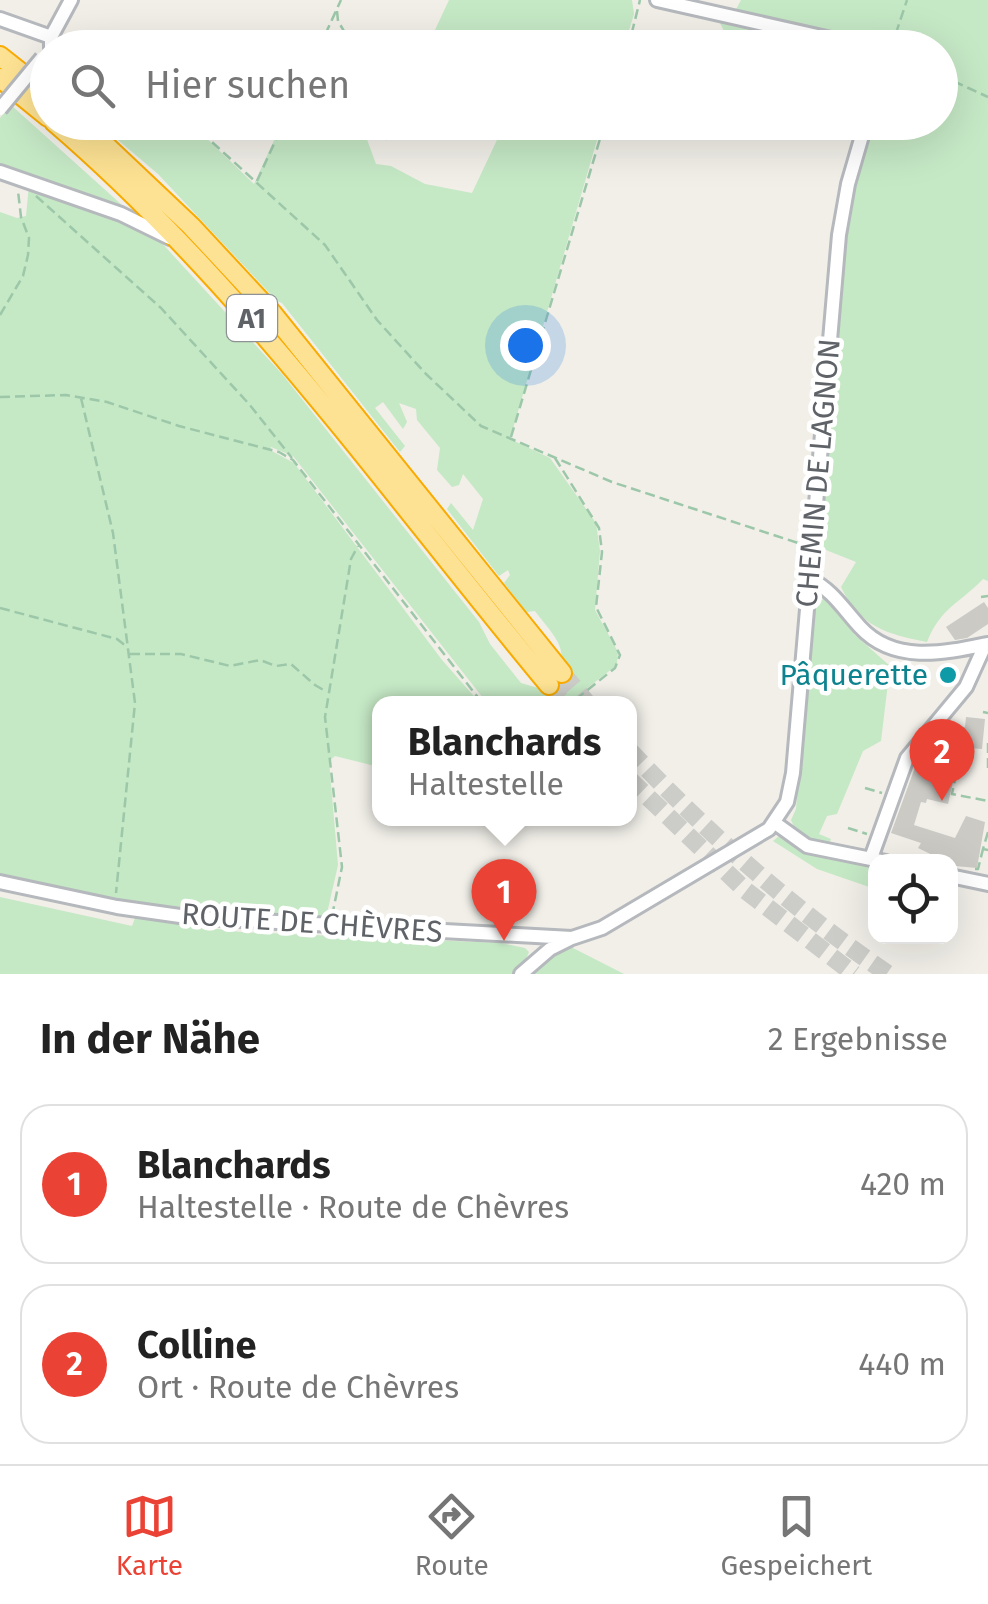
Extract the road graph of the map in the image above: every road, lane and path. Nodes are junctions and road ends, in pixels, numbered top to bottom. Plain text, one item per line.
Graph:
1 (71, 0) edge
2 (341, 0) edge
3 (640, 0) edge
4 (656, 0) edge
5 (906, 0) edge
6 (336, 10) junction
7 (0, 19) edge
8 (57, 30) edge
9 (327, 30) edge
10 (343, 30) edge
11 (632, 30) edge
12 (790, 30) edge
13 (897, 30) edge
14 (30, 37) edge
15 (0, 56) edge
16 (30, 71) edge
17 (0, 78) edge
18 (30, 80) edge
19 (958, 83) edge
20 (988, 96) edge
21 (30, 102) edge
22 (0, 109) edge
23 (73, 140) edge
24 (100, 140) edge
25 (210, 140) edge
26 (276, 140) edge
27 (600, 140) edge
28 (861, 140) edge
29 (0, 172) edge
30 (18, 182) junction
31 (256, 182) junction
32 (186, 246) junction
33 (0, 315) edge
34 (80, 396) junction
35 (0, 397) edge
36 (510, 438) junction
37 (554, 456) junction
38 (294, 460) junction
39 (360, 545) junction
40 (812, 548) junction
41 (809, 578) junction
42 (832, 592) junction
43 (988, 596) edge
44 (980, 597) dead end
45 (808, 602) junction
46 (0, 608) edge
47 (126, 631) junction
48 (118, 639) junction
49 (987, 644) edge
50 (129, 651) junction
51 (328, 692) junction
52 (477, 696) edge
53 (580, 696) edge
54 (988, 744) edge
55 (946, 746) dead end
56 (988, 770) edge
57 (865, 788) dead end
58 (878, 792) dead end
59 (988, 801) edge
60 (775, 823) junction
61 (848, 828) dead end
62 (988, 832) edge
63 (868, 834) dead end
64 (987, 838) edge
65 (986, 850) edge
66 (872, 854) edge
67 (868, 857) edge
68 (972, 870) dead end
69 (958, 878) edge
70 (0, 882) edge
71 (988, 884) edge
72 (117, 906) junction
73 (330, 926) junction
74 (525, 936) junction
75 (572, 938) junction
76 (527, 969) edge

1 - 8 street
2 - 6 path
3 - 11 path
4 - 12 street
5 - 13 path
6 - 9 path
6 - 10 path
7 - 14 street
15 - 18 highway
16 - 22 street, bridge
17 - 21 highway
19 - 20 path
23 - 32 highway, A1
24 - 32 highway, A1
25 - 31 path
26 - 31 path
27 - 36 path
28 - 40 street, CHEMIN DE LAGNON
29 - 30 street
30 - 32 street
30 - 33 path
30 - 38 path
31 - 36 path
34 - 35 path
34 - 38 path
34 - 47 path
36 - 37 path
37 - 40 path
37 - 53 path
38 - 39 path
39 - 51 path
39 - 52 path
40 - 41 street, CHEMIN DE LAGNON
41 - 42 street
41 - 45 street, CHEMIN DE LAGNON
42 - 45 street
42 - 49 street
43 - 44 path
45 - 60 street, CHEMIN DE LAGNON
46 - 48 path
47 - 48 path
47 - 50 path
48 - 50 path
49 - 66 street
50 - 51 path
50 - 72 path
51 - 73 path
54 - 56 path
55 - 59 path
57 - 58 path
60 - 67 street
60 - 75 street, ROUTE DE CHÈVRES
61 - 63 path
62 - 64 path
64 - 65 path
65 - 68 path
69 - 71 street
70 - 72 street, ROUTE DE CHÈVRES
72 - 73 street, ROUTE DE CHÈVRES
73 - 74 street, ROUTE DE CHÈVRES
74 - 75 street, ROUTE DE CHÈVRES
74 - 76 street
75 - 76 street

